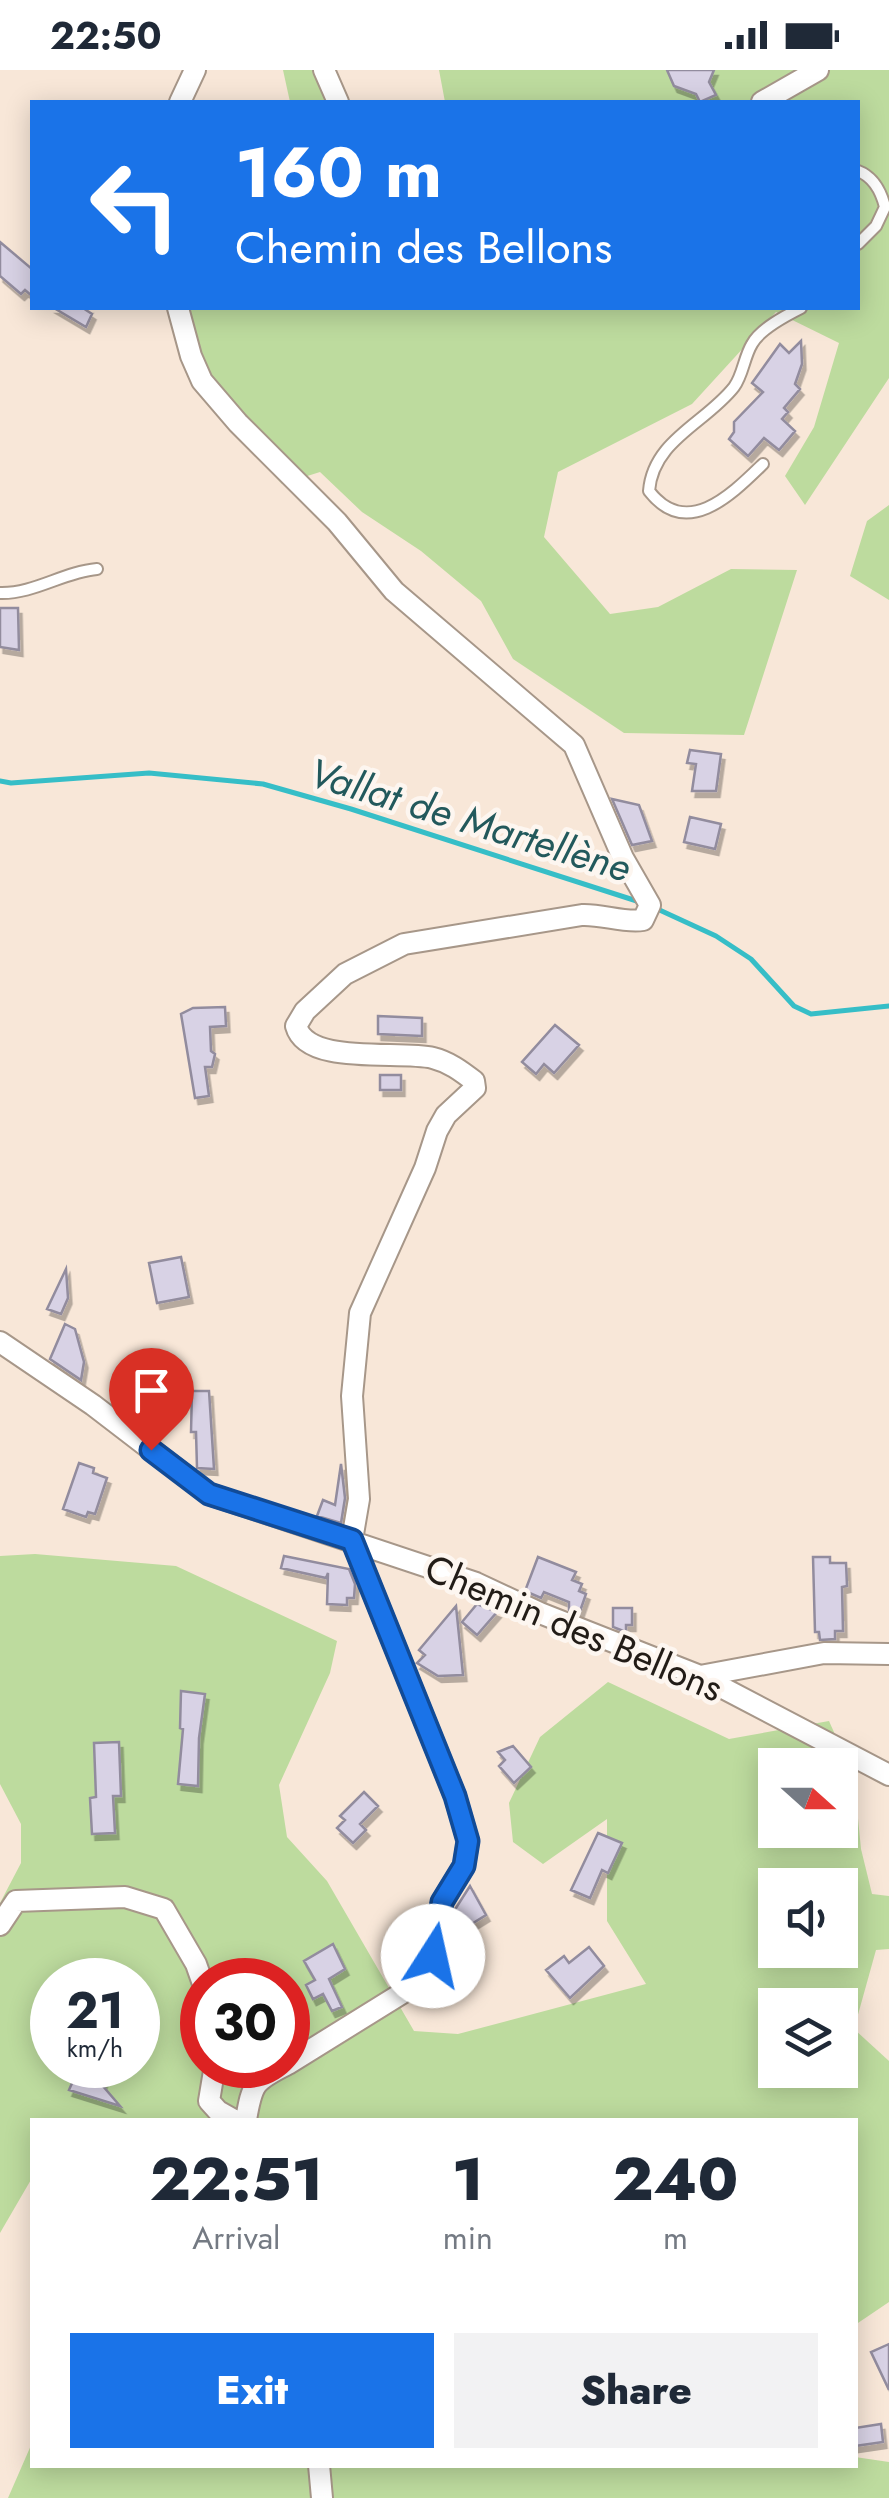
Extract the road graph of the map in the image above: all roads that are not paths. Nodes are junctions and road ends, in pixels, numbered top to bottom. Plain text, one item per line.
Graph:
1 (195, 70) edge
2 (324, 70) edge
3 (818, 70) edge
4 (181, 100) edge
5 (337, 100) edge
6 (766, 100) edge
7 (860, 172) edge
8 (860, 242) edge
9 (179, 310) edge
10 (798, 310) edge
11 (763, 464) dead end
12 (97, 568) dead end
13 (0, 593) edge
14 (0, 1342) edge
15 (352, 1540) junction
16 (889, 1654) edge
17 (700, 1676) junction
18 (889, 1775) edge
19 (0, 1925) edge
20 (192, 1958) edge
21 (310, 2051) edge
22 (212, 2088) edge
23 (252, 2088) edge
24 (231, 2118) edge
25 (246, 2118) edge
26 (319, 2468) edge
27 (320, 2498) edge

1 - 4 street
2 - 5 street
3 - 6 street
7 - 8 lane
9 - 15 street
10 - 11 lane
12 - 13 lane
14 - 15 street, Chemin des Bellons
15 - 17 street, Chemin des Bellons
15 - 21 street
16 - 17 street
17 - 18 street, Chemin des Bellons
19 - 20 street
22 - 24 street
23 - 25 street
26 - 27 street

